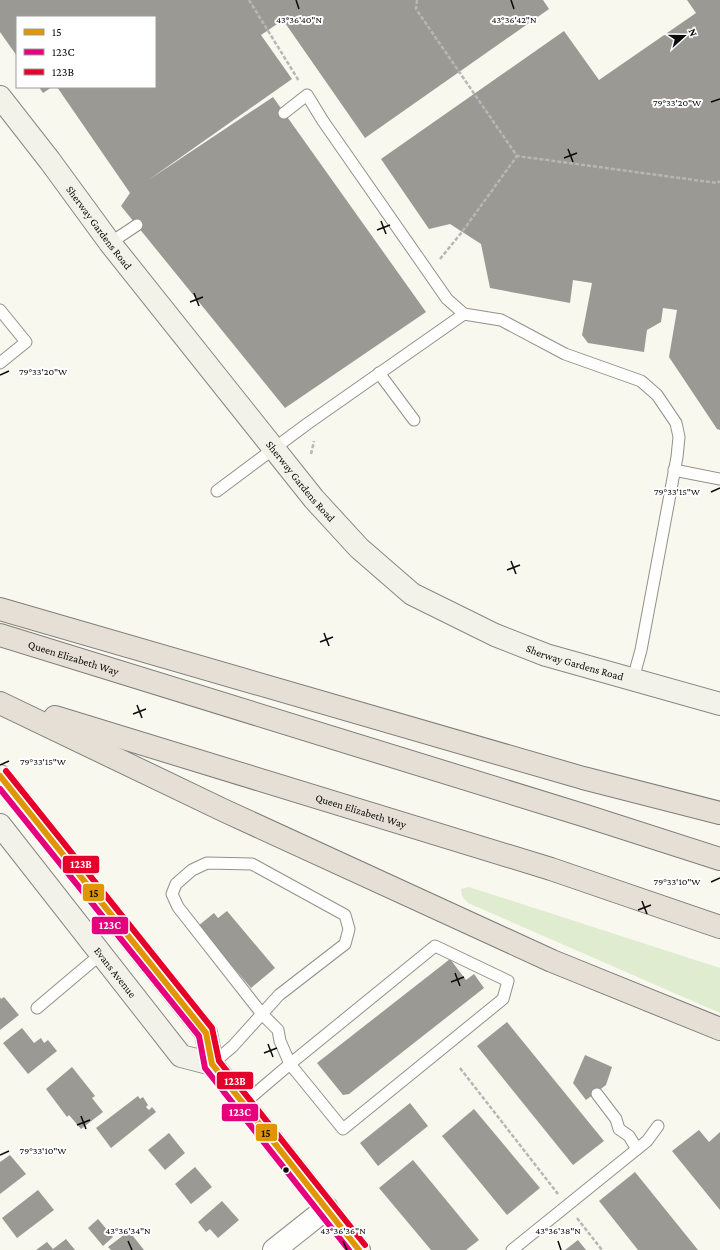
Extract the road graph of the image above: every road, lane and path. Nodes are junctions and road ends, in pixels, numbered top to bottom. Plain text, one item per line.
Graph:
1 (249, 0) edge
2 (417, 0) edge
3 (307, 95) junction
4 (0, 97) edge
5 (284, 113) dead end
6 (517, 156) junction
7 (720, 180) edge
8 (137, 225) dead end
9 (110, 242) junction
10 (438, 261) dead end
11 (0, 310) edge
12 (464, 314) junction
13 (0, 363) edge
14 (380, 373) junction
15 (414, 420) dead end
16 (274, 450) junction
17 (674, 470) junction
18 (720, 478) edge
19 (217, 490) dead end
20 (0, 608) edge
21 (0, 635) edge
22 (633, 679) junction
23 (0, 701) edge
24 (720, 704) edge
25 (0, 776) edge
26 (720, 813) edge
27 (0, 825) edge
28 (720, 859) edge
29 (720, 928) edge
30 (101, 954) junction
31 (37, 1008) dead end
32 (262, 1014) junction
33 (720, 1029) edge
34 (212, 1064) junction
35 (290, 1064) junction
36 (460, 1068) dead end
37 (597, 1094) dead end
38 (243, 1104) junction
39 (658, 1126) dead end
40 (637, 1149) junction
41 (567, 1206) junction
42 (327, 1208) junction
43 (274, 1250) edge
44 (359, 1250) edge
45 (512, 1250) edge
46 (602, 1250) edge

1 - 3 path
2 - 6 path
3 - 5 lane
3 - 12 lane
4 - 9 street, Sherway Gardens Road
6 - 7 path
6 - 10 path
8 - 9 lane
9 - 16 street, Sherway Gardens Road
11 - 13 lane
12 - 14 lane
12 - 17 lane
14 - 15 lane
14 - 16 lane
16 - 19 lane
16 - 22 street, Sherway Gardens Road
17 - 18 lane
17 - 22 lane
20 - 26 highway
21 - 28 highway, Queen Elizabeth Way
22 - 24 street, Sherway Gardens Road
23 - 29 highway, Queen Elizabeth Way
23 - 33 highway
25 - 34 street
27 - 30 street, Evans Avenue
30 - 31 lane
30 - 34 street, Evans Avenue
32 - 32 lane
32 - 34 lane
32 - 35 lane
34 - 38 street
35 - 35 lane
35 - 38 lane
36 - 41 path
37 - 40 lane
38 - 42 street
39 - 40 lane
40 - 41 lane
41 - 45 lane
41 - 46 path
42 - 43 street
42 - 44 street

